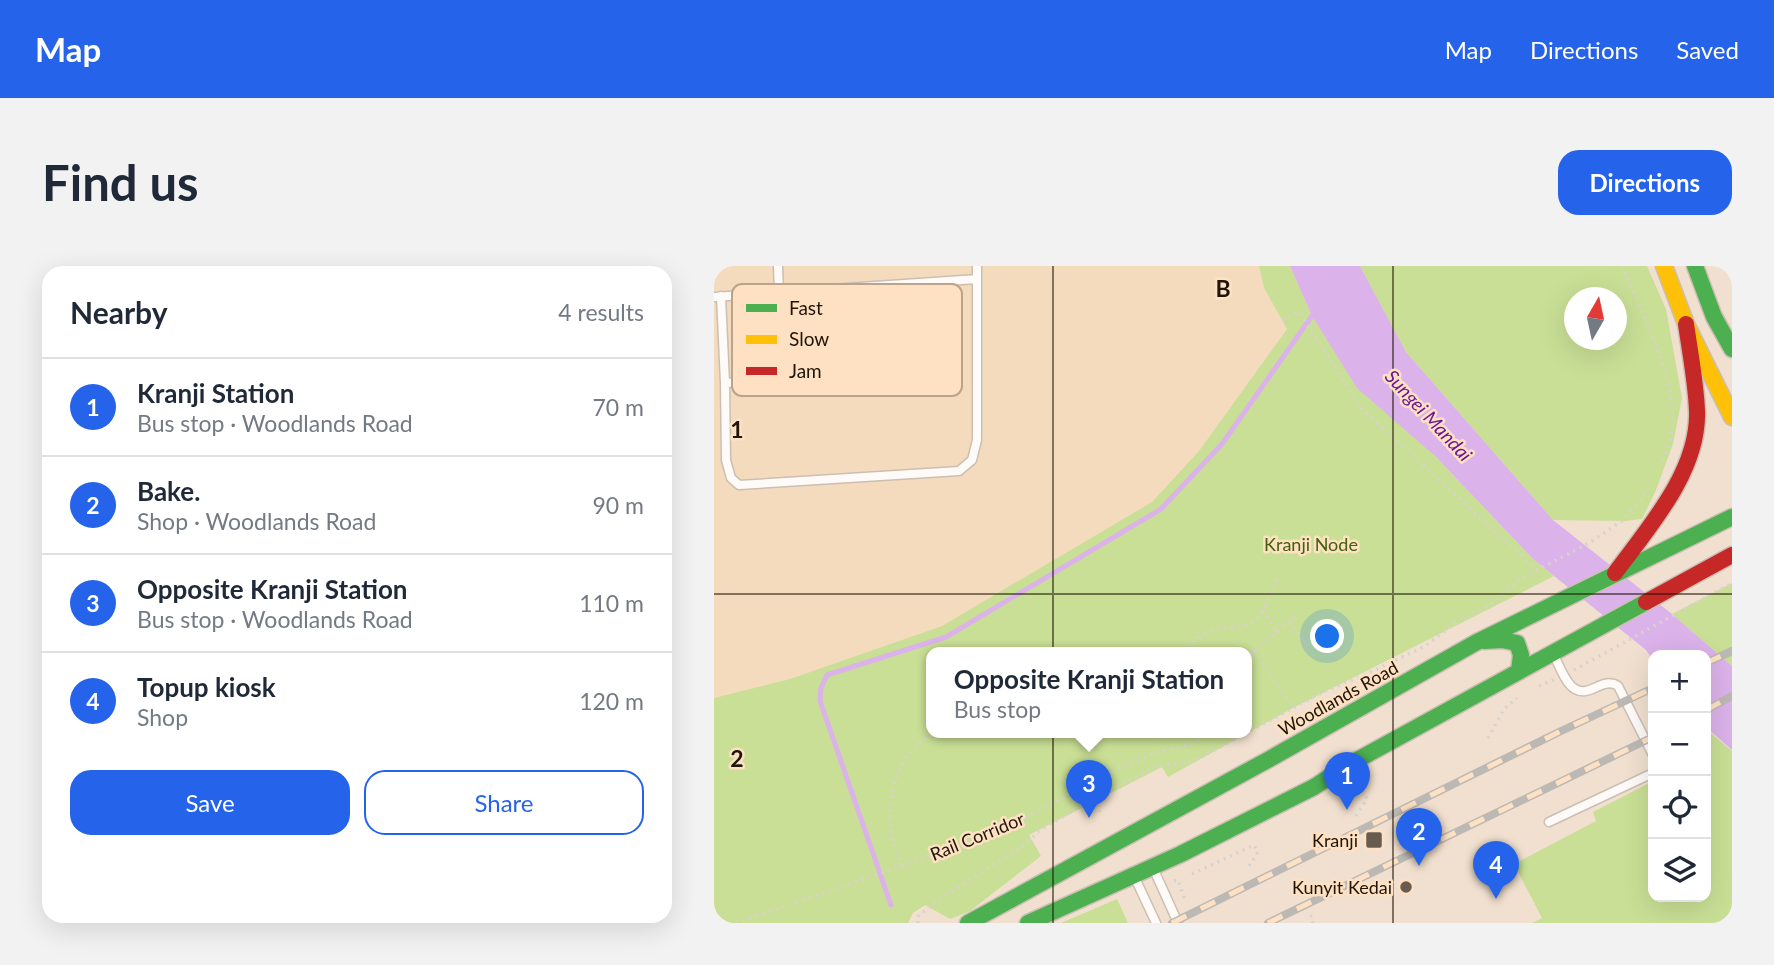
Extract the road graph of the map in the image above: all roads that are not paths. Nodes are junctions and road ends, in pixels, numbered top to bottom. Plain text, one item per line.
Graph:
1 (778, 266) edge
2 (976, 266) edge
3 (1664, 266) edge
4 (1695, 266) edge
5 (977, 279) junction
6 (779, 284) edge
7 (905, 284) edge
8 (718, 297) edge
9 (1714, 317) junction
10 (1686, 324) junction
11 (1732, 335) edge
12 (1732, 349) edge
13 (725, 383) junction
14 (732, 383) edge
15 (1732, 417) edge
16 (1732, 517) edge
17 (1732, 555) edge
18 (1613, 576) junction
19 (1477, 642) junction
20 (1552, 652) junction
21 (1519, 671) junction
22 (1648, 745) edge
23 (1648, 775) edge
24 (1549, 822) dead end
25 (1153, 867) junction
26 (1134, 875) junction
27 (968, 923) edge
28 (1028, 923) edge
29 (1156, 923) edge
30 (1178, 923) edge

1 - 6 lane
2 - 5 lane
3 - 10 main road
4 - 9 main road
5 - 7 lane
5 - 13 lane
8 - 13 lane
9 - 11 main road
9 - 12 main road
10 - 15 main road
10 - 18 main road
13 - 14 lane
16 - 18 main road, Woodlands Road
17 - 20 main road
18 - 19 main road, Woodlands Road
19 - 21 main road
19 - 27 main road, Woodlands Road
20 - 21 main road
20 - 22 lane
21 - 25 main road
23 - 24 lane
25 - 26 main road
25 - 30 lane
26 - 28 main road
26 - 29 lane

